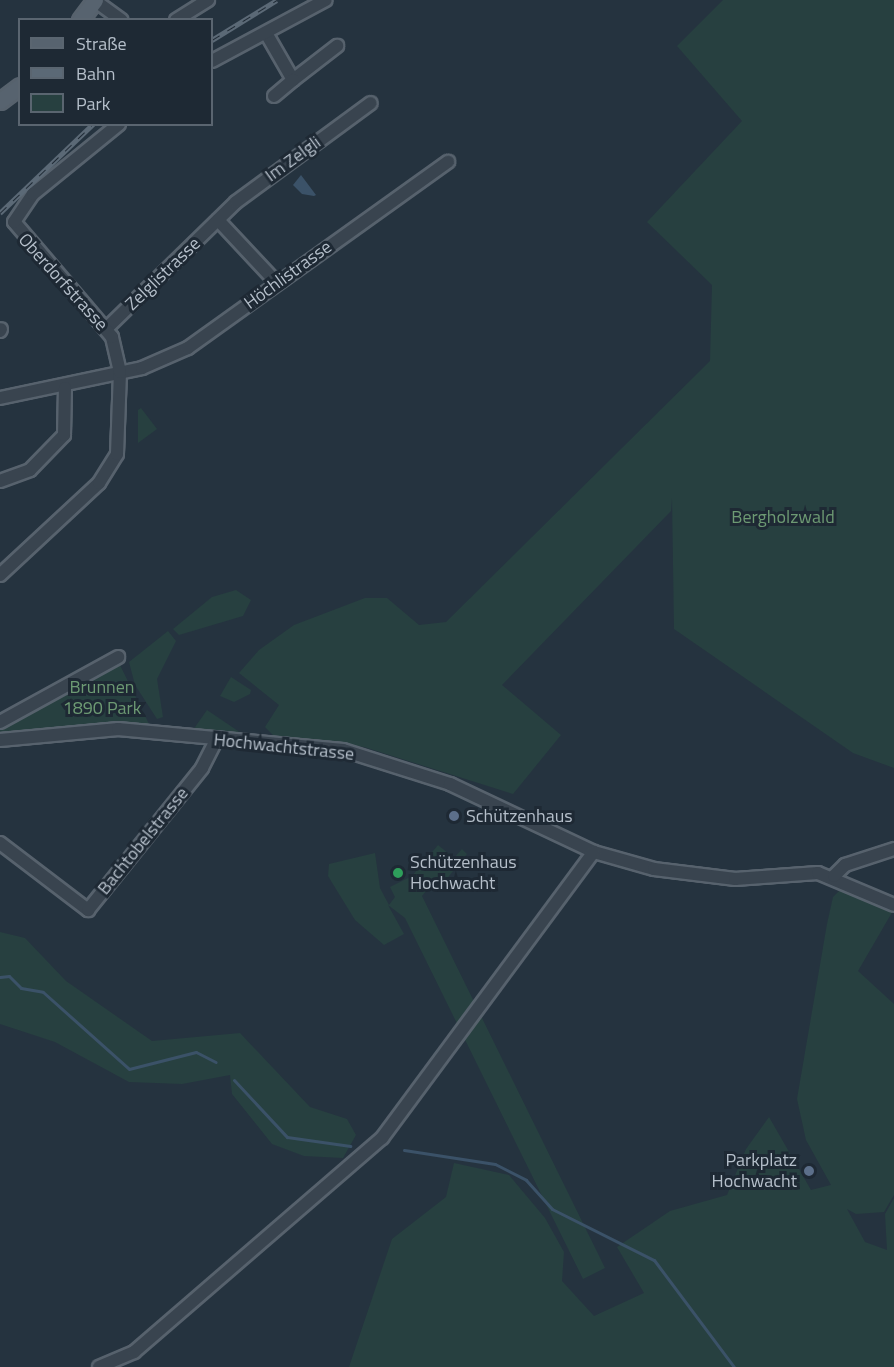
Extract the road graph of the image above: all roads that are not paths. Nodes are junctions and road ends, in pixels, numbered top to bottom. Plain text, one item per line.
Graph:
1 (94, 0) edge
2 (208, 0) edge
3 (326, 0) edge
4 (81, 18) edge
5 (119, 18) edge
6 (179, 18) edge
7 (266, 33) junction
8 (337, 46) dead end
9 (213, 60) edge
10 (293, 80) junction
11 (18, 88) edge
12 (274, 96) dead end
13 (0, 101) edge
14 (371, 103) dead end
15 (114, 126) edge
16 (448, 162) dead end
17 (218, 220) junction
18 (277, 283) junction
19 (107, 328) junction
20 (120, 372) junction
21 (65, 388) junction
22 (0, 398) edge
23 (0, 481) edge
24 (0, 575) edge
25 (118, 657) dead end
26 (0, 722) edge
27 (217, 739) junction
28 (0, 740) edge
29 (0, 843) edge
30 (894, 849) edge
31 (594, 852) junction
32 (834, 876) junction
33 (894, 905) edge
34 (99, 1367) edge

1 - 4 main road
1 - 5 street
2 - 6 street
3 - 7 street
7 - 9 street
7 - 10 street
8 - 10 street
10 - 12 street
11 - 13 main road
14 - 17 street, Im Zelgli
15 - 19 street, Oberdorfstrasse
16 - 18 street, Höchlistrasse
17 - 18 street
17 - 19 street, Zelglistrasse
18 - 20 street, Höchlistrasse
19 - 20 street, Oberdorfstrasse
20 - 21 street, Höchlistrasse
20 - 24 street, Oberdorfstrasse
21 - 22 street, Höchlistrasse
21 - 23 street
25 - 26 street
27 - 28 street, Hochwachtstrasse
27 - 29 street, Bachtobelstrasse
27 - 31 street, Hochwachtstrasse
30 - 32 street
31 - 32 street, Hochwachtstrasse
31 - 34 street
32 - 33 street

